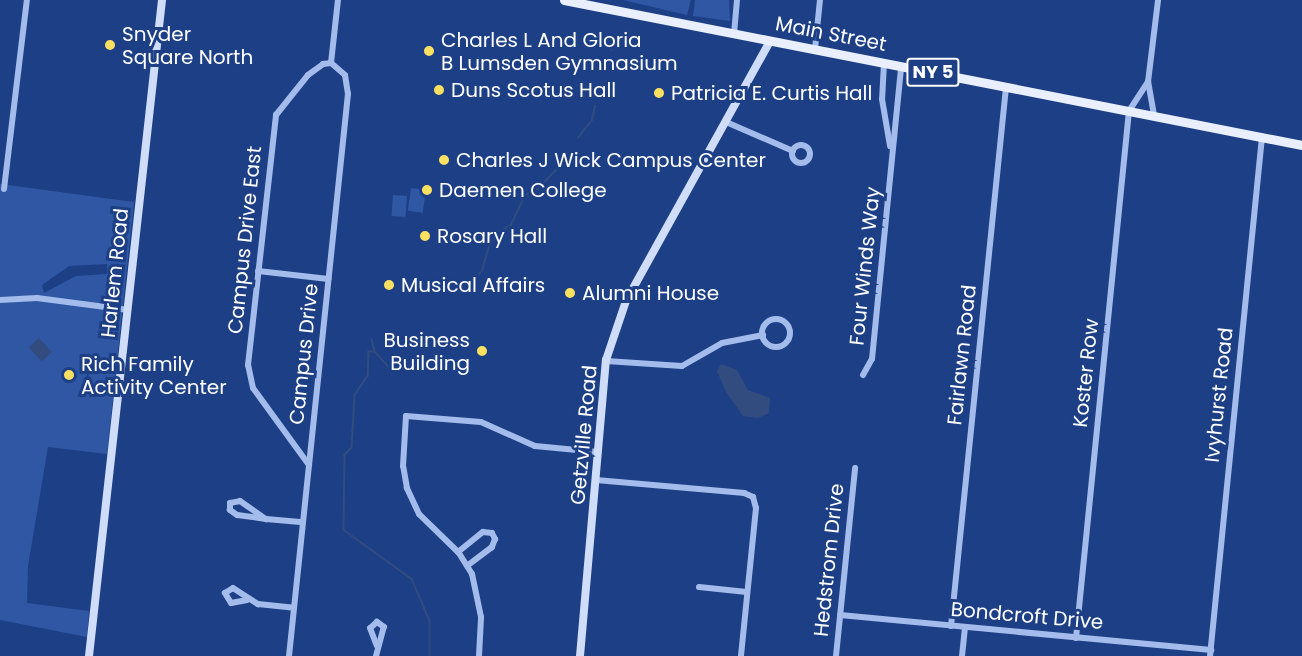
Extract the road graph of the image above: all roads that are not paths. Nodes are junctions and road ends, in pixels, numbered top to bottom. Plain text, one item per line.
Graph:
1 (27, 0) edge
2 (162, 0) edge
3 (338, 0) edge
4 (564, 0) edge
5 (737, 0) edge
6 (820, 0) edge
7 (1158, 0) edge
8 (734, 34) junction
9 (770, 40) junction
10 (815, 49) junction
11 (331, 63) junction
12 (884, 63) junction
13 (901, 66) junction
14 (1148, 82) junction
15 (1006, 87) junction
16 (1129, 111) junction
17 (1154, 115) junction
18 (726, 122) junction
19 (1262, 137) junction
20 (1302, 145) edge
21 (793, 151) dead end
22 (892, 158) junction
23 (4, 189) dead end
24 (258, 271) junction
25 (329, 279) junction
26 (0, 300) edge
27 (128, 310) junction
28 (763, 335) junction
29 (606, 361) junction
30 (863, 375) dead end
31 (598, 452) junction
32 (309, 465) junction
33 (855, 468) dead end
34 (596, 480) junction
35 (266, 519) junction
36 (303, 522) junction
37 (458, 552) junction
38 (468, 565) junction
39 (699, 587) dead end
40 (747, 592) junction
41 (247, 600) dead end
42 (294, 608) junction
43 (840, 615) junction
44 (951, 626) junction
45 (965, 627) junction
46 (1076, 638) junction
47 (377, 646) dead end
48 (1210, 653) edge
49 (89, 656) edge
50 (289, 656) edge
51 (376, 656) edge
52 (479, 656) edge
53 (580, 656) edge
54 (741, 656) edge
55 (836, 656) edge
56 (962, 656) edge

1 - 23 street
2 - 27 main road, Harlem Road
3 - 11 street
4 - 8 main road, Main Street / NY 5
5 - 8 street
6 - 10 street
7 - 14 street
8 - 9 main road, Main Street / NY 5
9 - 10 main road, Main Street / NY 5
9 - 18 main road, Getzville Road
10 - 12 main road, Main Street / NY 5
11 - 24 street, Campus Drive East
11 - 25 street, Campus Drive
12 - 13 main road, Main Street / NY 5
12 - 22 street, Four Winds Way
13 - 15 main road, Main Street / NY 5
13 - 22 street, Four Winds Way
14 - 16 street
14 - 17 street
15 - 16 main road, Main Street / NY 5
15 - 44 street, Fairlawn Road
16 - 17 main road, Main Street / NY 5
16 - 46 street, Koster Row
17 - 19 main road, Main Street / NY 5
18 - 21 street
18 - 29 main road, Getzville Road
19 - 20 main road, Main Street / NY 5
19 - 48 street, Ivyhurst Road
22 - 30 street, Four Winds Way
24 - 25 street
24 - 32 street, Campus Drive East
25 - 32 street, Campus Drive
26 - 27 street
27 - 49 main road, Harlem Road
28 - 28 street
28 - 29 street
29 - 31 main road, Getzville Road
31 - 34 main road, Getzville Road
31 - 37 street
32 - 36 street, Campus Drive
33 - 43 street, Hedstrom Drive
34 - 40 street
34 - 53 main road, Getzville Road
35 - 35 street
35 - 36 street
36 - 42 street, Campus Drive
37 - 38 street
37 - 38 street
38 - 52 street
39 - 40 street
40 - 54 street
41 - 42 street
42 - 50 street, Campus Drive
43 - 44 street, Bondcroft Drive
43 - 55 street, Hedstrom Drive
44 - 45 street, Bondcroft Drive
45 - 46 street, Bondcroft Drive
45 - 56 street
46 - 48 street, Bondcroft Drive
47 - 51 street

